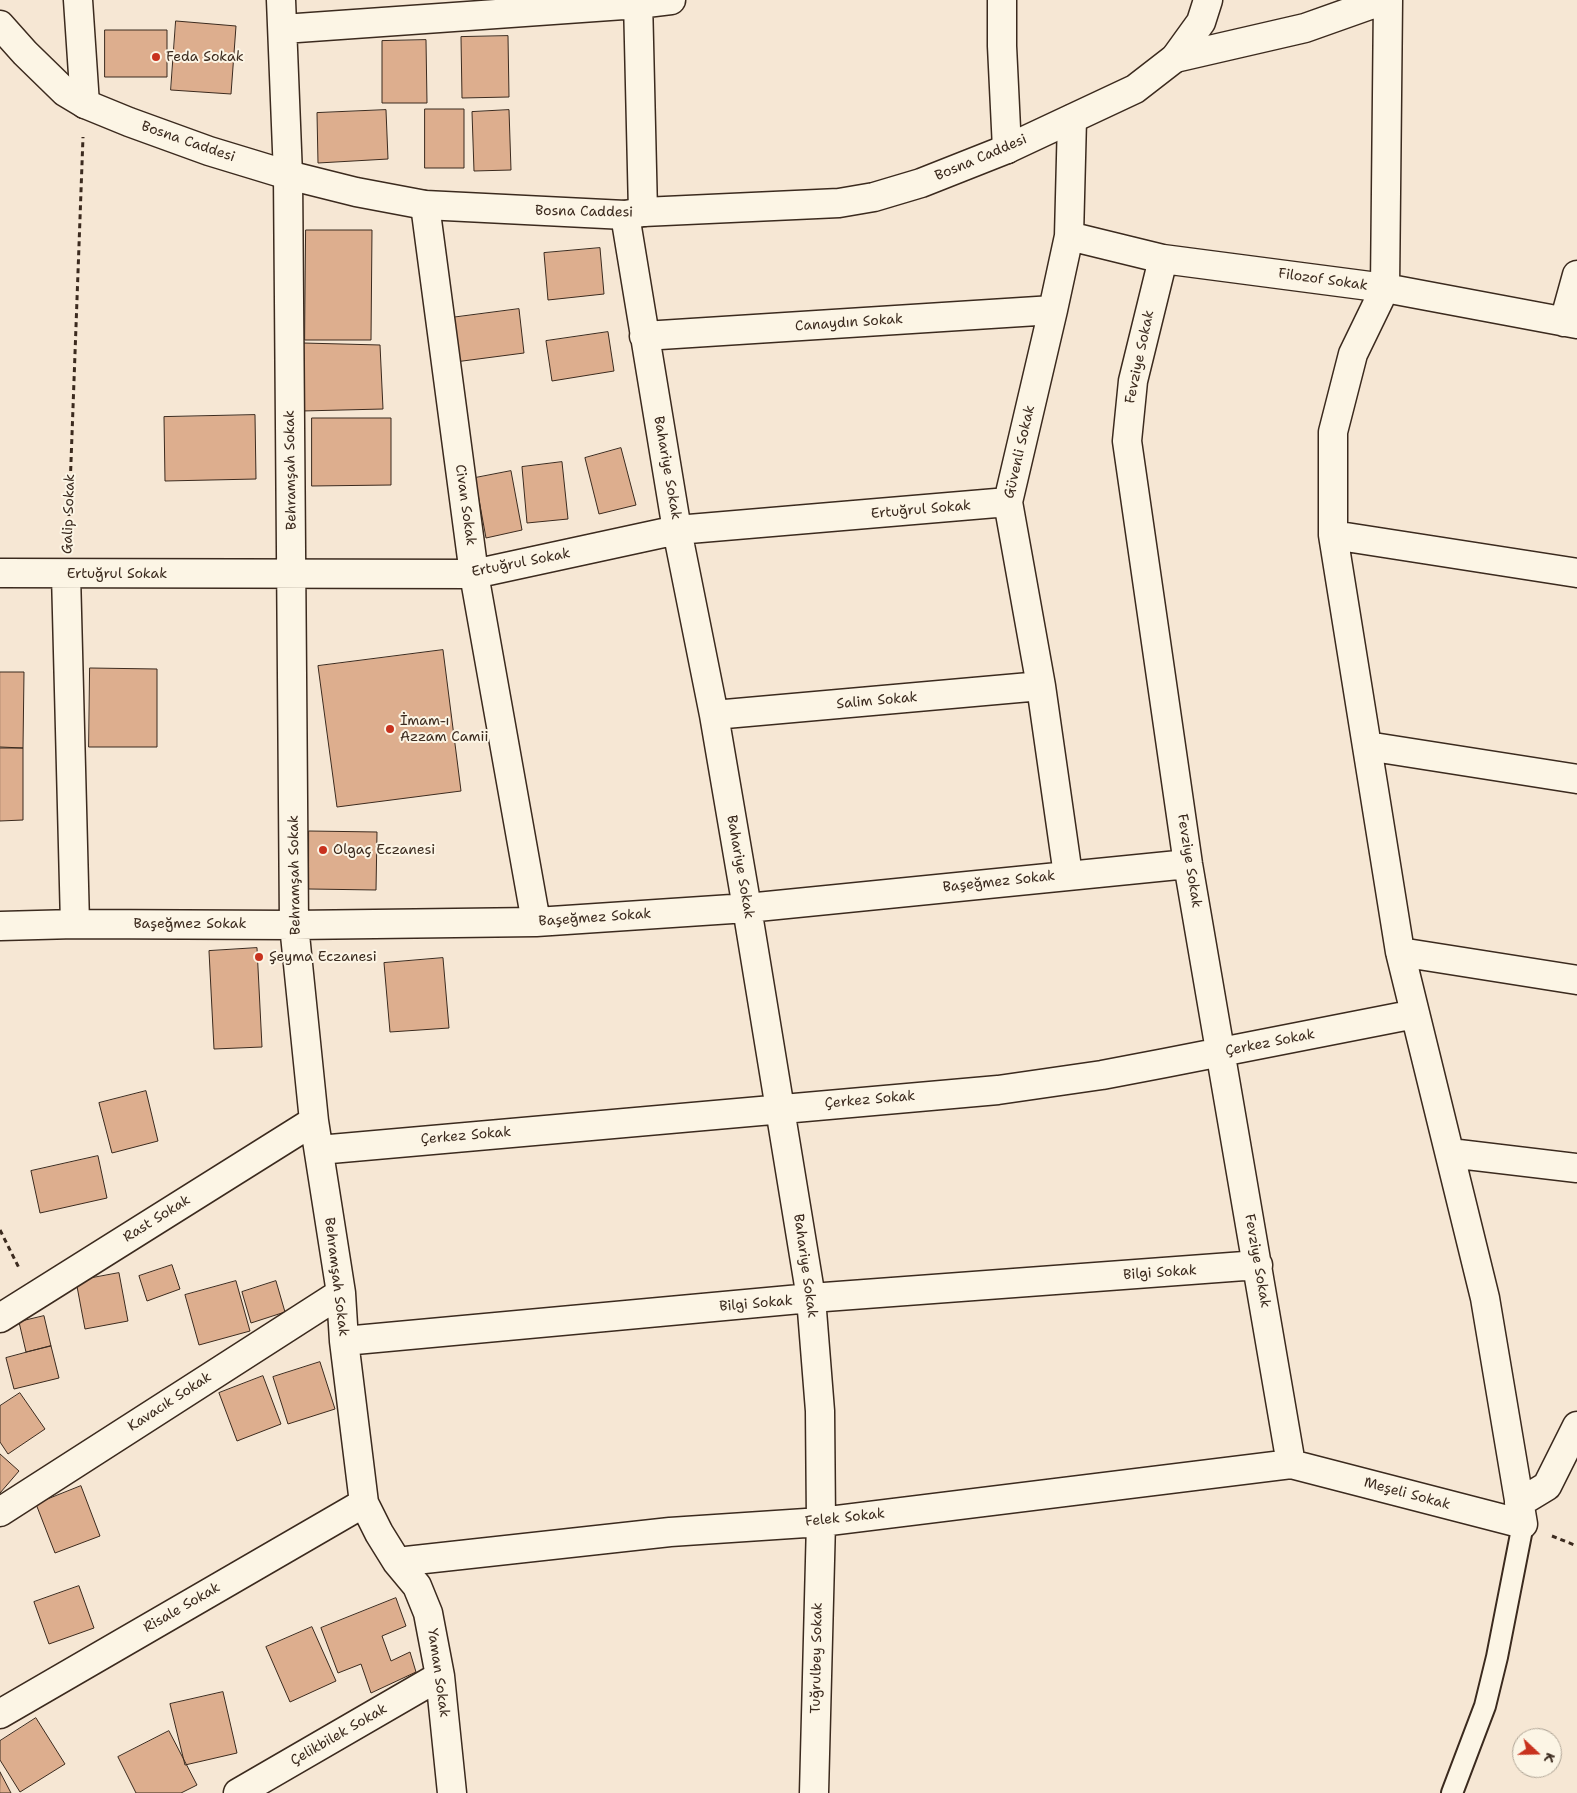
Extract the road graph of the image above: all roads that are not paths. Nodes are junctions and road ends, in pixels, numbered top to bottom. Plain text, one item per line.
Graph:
1 (78, 0) edge
2 (282, 0) edge
3 (671, 0) edge
4 (1002, 0) edge
5 (1208, 0) edge
6 (1384, 0) edge
7 (1388, 0) edge
8 (638, 2) edge
9 (0, 25) edge
10 (283, 29) junction
11 (1175, 58) junction
12 (84, 104) junction
13 (1072, 119) junction
14 (1007, 149) junction
15 (288, 175) junction
16 (425, 205) junction
17 (634, 214) junction
18 (1069, 236) junction
19 (1163, 259) junction
20 (1577, 275) edge
21 (1385, 288) junction
22 (1053, 310) junction
23 (1570, 323) edge
24 (644, 336) junction
25 (1008, 502) junction
26 (677, 530) junction
27 (1333, 535) junction
28 (1577, 572) edge
29 (0, 573) edge
30 (66, 574) junction
31 (293, 574) junction
32 (474, 574) junction
33 (1041, 686) junction
34 (714, 716) junction
35 (1367, 746) junction
36 (1577, 779) edge
37 (1188, 864) junction
38 (1068, 875) junction
39 (748, 908) junction
40 (536, 922) junction
41 (74, 924) junction
42 (294, 925) junction
43 (0, 926) edge
44 (1400, 952) junction
45 (1577, 980) edge
46 (1415, 1014) junction
47 (1222, 1053) junction
48 (781, 1108) junction
49 (314, 1121) junction
50 (319, 1150) junction
51 (1450, 1153) junction
52 (1577, 1168) edge
53 (1258, 1265) junction
54 (341, 1293) junction
55 (811, 1298) junction
56 (0, 1318) edge
57 (344, 1341) junction
58 (1577, 1426) edge
59 (1291, 1464) junction
60 (364, 1503) junction
61 (0, 1512) edge
62 (1521, 1513) junction
63 (820, 1522) junction
64 (397, 1562) junction
65 (440, 1676) junction
66 (0, 1714) edge
67 (238, 1793) edge
68 (452, 1793) edge
69 (814, 1793) edge
70 (1452, 1793) edge

1 - 12 street
2 - 10 street
3 - 8 street
4 - 14 street
5 - 11 street, Bosna Caddesi
6 - 11 street
7 - 21 street
8 - 10 street
8 - 17 street, Bahariye Sokak
9 - 12 street, Bosna Caddesi
10 - 15 street
11 - 13 street, Bosna Caddesi
12 - 15 street, Bosna Caddesi
13 - 14 street, Bosna Caddesi
13 - 18 street, Güvenli Sokak
14 - 17 street, Bosna Caddesi
15 - 16 street, Bosna Caddesi
15 - 31 street, Behramşah Sokak
16 - 17 street, Bosna Caddesi
16 - 32 street, Civan Sokak
17 - 24 street, Bahariye Sokak
18 - 19 street, Filozof Sokak
18 - 22 street, Güvenli Sokak
19 - 21 street, Filozof Sokak
19 - 37 street, Fevziye Sokak
20 - 23 street
21 - 23 street, Filozof Sokak
21 - 27 street
22 - 24 street, Canaydın Sokak
22 - 25 street, Güvenli Sokak
24 - 26 street, Bahariye Sokak
25 - 26 street, Ertuğrul Sokak
25 - 33 street, Güvenli Sokak
26 - 32 street, Ertuğrul Sokak
26 - 34 street, Bahariye Sokak
27 - 28 street
27 - 35 street
29 - 30 street, Ertuğrul Sokak
30 - 31 street, Ertuğrul Sokak
30 - 41 street, Galip Sokak
31 - 32 street, Ertuğrul Sokak
31 - 42 street, Behramşah Sokak
32 - 40 street, Civan Sokak
33 - 34 street, Salim Sokak
33 - 38 street, Güvenli Sokak
34 - 39 street, Bahariye Sokak
35 - 36 street
35 - 44 street
37 - 38 street, Başeğmez Sokak
37 - 47 street, Fevziye Sokak
38 - 39 street, Başeğmez Sokak
39 - 40 street, Başeğmez Sokak
39 - 48 street, Bahariye Sokak
40 - 42 street, Başeğmez Sokak
41 - 42 street, Başeğmez Sokak
41 - 43 street, Başeğmez Sokak
42 - 49 street, Behramşah Sokak
44 - 45 street
44 - 46 street
46 - 47 street, Çerkez Sokak
46 - 51 street
47 - 48 street, Çerkez Sokak
47 - 53 street, Fevziye Sokak
48 - 50 street, Çerkez Sokak
48 - 55 street, Bahariye Sokak
49 - 50 street, Behramşah Sokak
49 - 56 street, Rast Sokak
50 - 54 street, Behramşah Sokak
51 - 52 street
51 - 62 street
53 - 55 street, Bilgi Sokak
53 - 59 street, Fevziye Sokak
54 - 57 street, Behramşah Sokak
54 - 61 street, Kavacık Sokak
55 - 57 street, Bilgi Sokak
55 - 63 street, Bahariye Sokak
57 - 60 street, Behramşah Sokak
58 - 62 street
59 - 62 street, Meşeli Sokak
59 - 63 street, Felek Sokak
60 - 64 street, Behramşah Sokak
60 - 66 street, Risale Sokak
62 - 70 lane
63 - 64 street, Felek Sokak
63 - 69 street, Tuğrulbey Sokak
64 - 65 street, Yaman Sokak
65 - 67 street, Çelikbilek Sokak
65 - 68 street, Yaman Sokak

